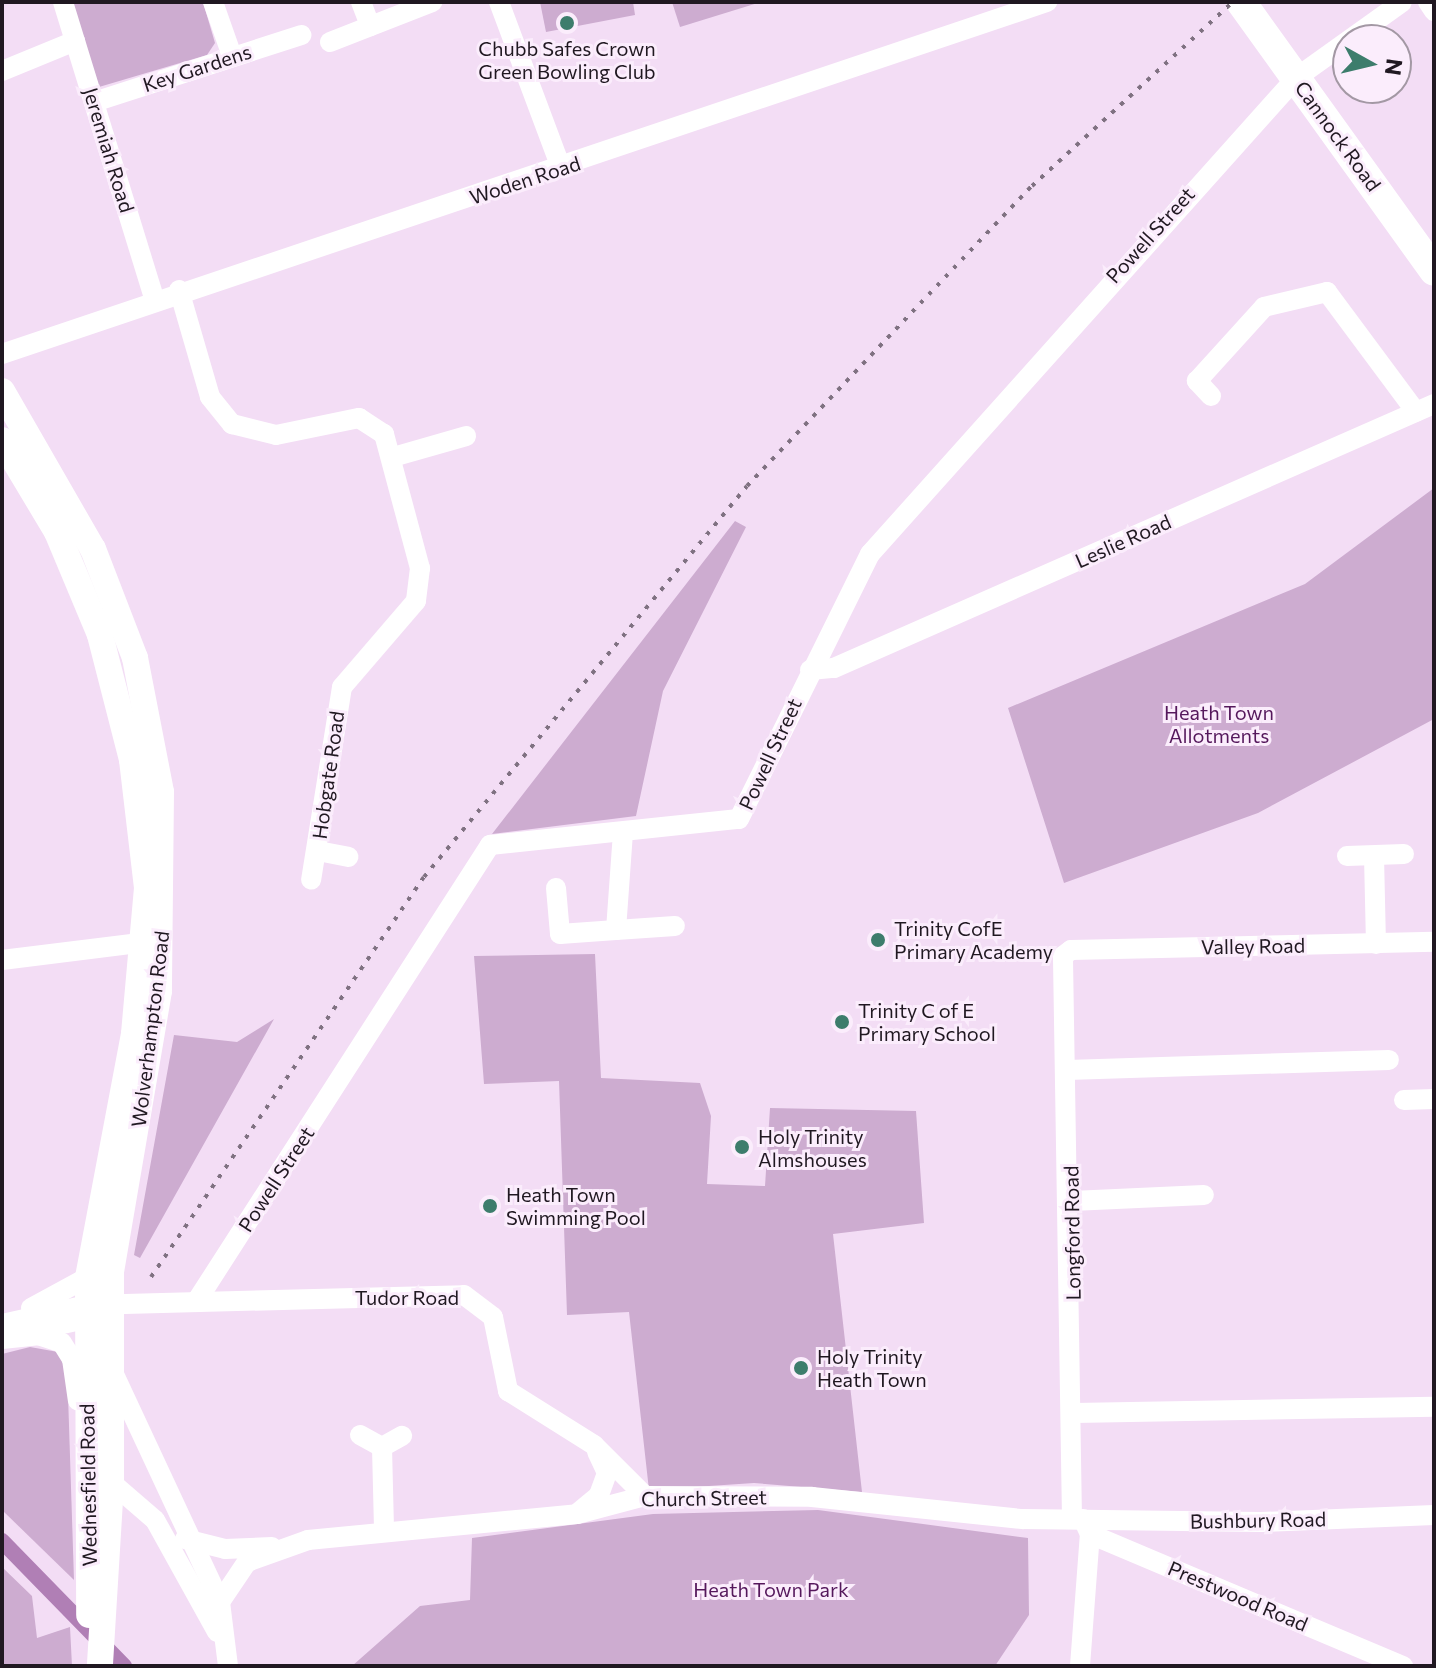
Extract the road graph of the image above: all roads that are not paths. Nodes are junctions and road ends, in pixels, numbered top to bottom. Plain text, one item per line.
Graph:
1 (63, 2) edge
2 (213, 2) edge
3 (361, 2) edge
4 (432, 2) edge
5 (499, 2) edge
6 (1047, 2) edge
7 (1241, 2) edge
8 (1402, 2) edge
9 (1428, 2) edge
10 (1434, 11) edge
11 (370, 26) junction
12 (301, 35) dead end
13 (75, 41) junction
14 (330, 42) dead end
15 (232, 56) junction
16 (2, 71) edge
17 (1296, 78) junction
18 (94, 102) junction
19 (561, 168) junction
20 (1434, 271) edge
21 (179, 290) junction
22 (154, 298) junction
23 (2, 354) edge
24 (2, 391) edge
25 (1211, 396) dead end
26 (1425, 408) edge
27 (466, 436) dead end
28 (2, 440) edge
29 (393, 457) junction
30 (810, 670) junction
31 (623, 832) junction
32 (318, 851) junction
33 (1404, 854) dead end
34 (1347, 856) dead end
35 (1374, 856) junction
36 (348, 857) dead end
37 (311, 880) dead end
38 (556, 888) dead end
39 (675, 926) dead end
40 (616, 930) junction
41 (155, 942) junction
42 (1434, 942) edge
43 (1376, 944) junction
44 (1071, 950) joint
45 (2, 960) edge
46 (1389, 1060) dead end
47 (1067, 1070) junction
48 (1434, 1099) edge
49 (1404, 1100) dead end
50 (1204, 1195) dead end
51 (1072, 1201) junction
52 (88, 1277) junction
53 (198, 1299) junction
54 (94, 1310) junction
55 (7, 1329) edge
56 (109, 1363) junction
57 (1434, 1407) edge
58 (1074, 1413) junction
59 (111, 1420) junction
60 (144, 1428) junction
61 (360, 1435) dead end
62 (402, 1436) dead end
63 (594, 1445) junction
64 (86, 1447) junction
65 (382, 1447) junction
66 (159, 1461) junction
67 (111, 1484) junction
68 (645, 1496) junction
69 (577, 1514) junction
70 (1434, 1515) edge
71 (1133, 1521) junction
72 (1082, 1524) junction
73 (162, 1525) junction
74 (384, 1528) junction
75 (192, 1542) junction
76 (281, 1547) junction
77 (1128, 1549) junction
78 (98, 1551) junction
79 (220, 1602) junction
80 (226, 1658) edge
81 (97, 1666) edge
82 (1080, 1666) edge
83 (1403, 1666) edge

1 - 13 street, Jeremiah Road
2 - 15 street
3 - 11 street
4 - 11 street
5 - 19 street
6 - 19 street, Woden Road
7 - 17 highway, Cannock Road
8 - 17 street, Powell Street
9 - 10 street
11 - 14 street
12 - 15 street, Key Gardens
13 - 16 street
13 - 18 street, Jeremiah Road
15 - 18 street, Key Gardens
17 - 20 highway, Cannock Road
17 - 30 street, Powell Street
18 - 22 street, Jeremiah Road
19 - 21 street, Woden Road
21 - 22 street, Woden Road
21 - 29 street, Hobgate Road
22 - 23 street, Woden Road
24 - 41 main road, Wolverhampton Road
25 - 26 street
26 - 30 street, Leslie Road
27 - 29 street
28 - 41 main road, Wolverhampton Road
29 - 32 street, Hobgate Road
30 - 31 street, Powell Street
31 - 40 street
31 - 53 street, Powell Street
32 - 36 street
32 - 37 street, Hobgate Road
33 - 35 street
34 - 35 street
35 - 43 street
38 - 40 street
39 - 40 street
41 - 45 street
41 - 52 main road, Wolverhampton Road
41 - 54 main road, Wolverhampton Road
42 - 43 street, Valley Road
43 - 44 street, Valley Road
44 - 47 street, Longford Road
46 - 47 street
47 - 51 street, Longford Road
48 - 49 street
50 - 51 street
51 - 58 street, Longford Road
52 - 54 main road, Wolverhampton Road
52 - 55 street
53 - 54 street, Tudor Road
53 - 63 street, Tudor Road
54 - 55 street
54 - 55 street
54 - 56 main road, Wolverhampton Road
54 - 64 main road, Wednesfield Road
55 - 64 street
56 - 59 main road, Wolverhampton Road
56 - 60 street, Wolverhampton Road
57 - 58 street
58 - 72 street, Longford Road
59 - 60 street
59 - 67 main road, Wolverhampton Road
60 - 66 street, Wolverhampton Road
61 - 65 street
62 - 65 street
63 - 68 street, Tudor Road
63 - 69 street
64 - 67 street, Wolverhampton Road
64 - 78 main road, Wednesfield Road
65 - 74 street
66 - 73 street
66 - 75 street, Wolverhampton Road
67 - 73 street, Wolverhampton Road
67 - 78 main road, Wednesfield Road
68 - 69 street, Church Street
68 - 72 street, Church Street
69 - 74 street, Church Street
70 - 71 street, Bushbury Road
71 - 72 street, Bushbury Road
71 - 77 street
72 - 77 street, Prestwood Road
72 - 82 street, Longford Road
73 - 75 street, Church Street
73 - 80 street, Wolverhampton Road
74 - 76 street, Church Street
75 - 76 street, Church Street
75 - 79 street, Wolverhampton Road
76 - 79 street, Church Street
77 - 83 street, Prestwood Road
78 - 81 main road, Wednesfield Road
79 - 80 street, Wolverhampton Road

